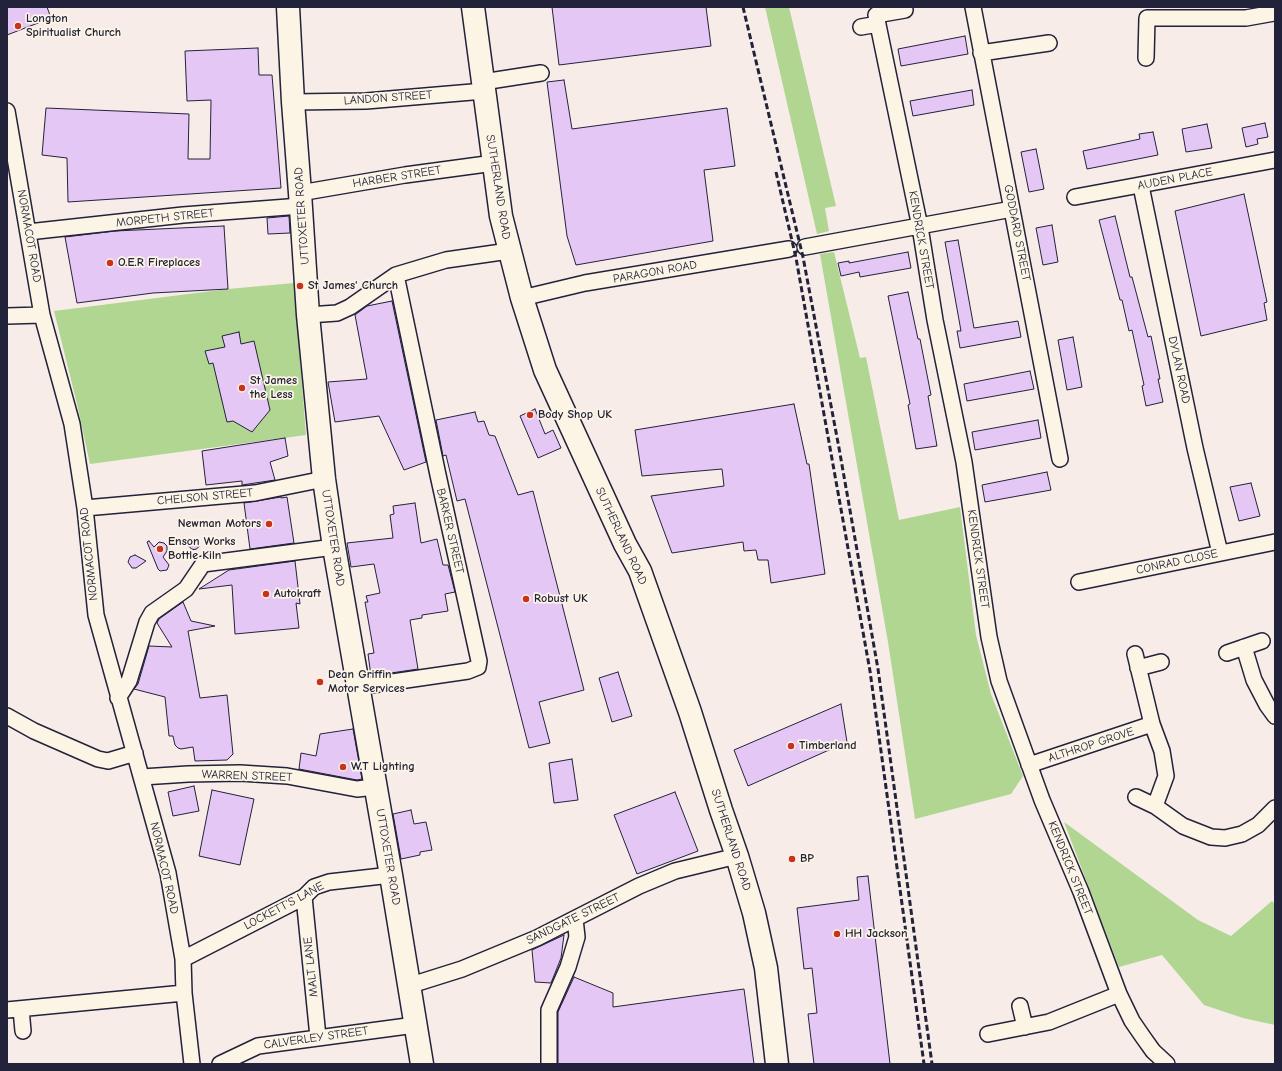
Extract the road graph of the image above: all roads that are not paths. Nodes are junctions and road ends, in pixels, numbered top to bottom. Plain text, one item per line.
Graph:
1 (288, 7) edge
2 (473, 7) edge
3 (973, 7) edge
4 (906, 12) edge
5 (1274, 13) edge
6 (878, 24) junction
7 (861, 27) dead end
8 (1049, 43) dead end
9 (981, 53) junction
10 (1146, 58) dead end
11 (541, 73) dead end
12 (483, 87) junction
13 (293, 102) junction
14 (7, 111) edge
15 (1275, 160) edge
16 (494, 163) junction
17 (1141, 186) junction
18 (1075, 197) dead end
19 (301, 199) junction
20 (1012, 209) junction
21 (920, 227) junction
22 (28, 232) junction
23 (805, 247) dead end
24 (789, 249) dead end
25 (509, 251) junction
26 (396, 275) junction
27 (522, 298) junction
28 (42, 315) junction
29 (308, 315) junction
30 (7, 316) edge
31 (1060, 459) dead end
32 (324, 479) junction
33 (85, 508) junction
34 (1275, 542) edge
35 (334, 547) junction
36 (1220, 553) junction
37 (1079, 582) dead end
38 (1262, 641) dead end
39 (1244, 647) junction
40 (1227, 653) dead end
41 (1161, 662) dead end
42 (358, 687) junction
43 (118, 698) junction
44 (7, 716) edge
45 (1275, 716) edge
46 (1152, 724) junction
47 (135, 753) junction
48 (1029, 765) junction
49 (142, 777) junction
50 (375, 787) junction
51 (1136, 797) dead end
52 (1154, 806) junction
53 (1275, 808) edge
54 (737, 856) junction
55 (391, 875) junction
56 (304, 897) junction
57 (575, 919) junction
58 (183, 959) junction
59 (408, 986) junction
60 (184, 993) junction
61 (1119, 994) junction
62 (1020, 1006) dead end
63 (14, 1010) edge
64 (415, 1025) junction
65 (1024, 1027) junction
66 (23, 1031) dead end
67 (988, 1034) dead end
68 (318, 1037) junction
69 (192, 1064) edge
70 (220, 1064) edge
71 (422, 1064) edge
72 (549, 1064) edge
73 (777, 1064) edge
74 (1166, 1064) edge

1 - 13 street, UTTOXETER ROAD
2 - 12 street, SUTHERLAND ROAD
3 - 9 street, GODDARD STREET
4 - 6 street
5 - 10 street
6 - 7 street
6 - 21 street, KENDRICK STREET
8 - 9 street
9 - 20 street, GODDARD STREET
11 - 12 street, LANDON STREET
12 - 13 street, LANDON STREET
12 - 16 street, SUTHERLAND ROAD
13 - 19 street, UTTOXETER ROAD
14 - 22 street, NORMACOT ROAD
15 - 17 street, AUDEN PLACE
16 - 19 street, HARBER STREET
16 - 25 street, SUTHERLAND ROAD
17 - 18 street, AUDEN PLACE
17 - 36 street, DYLAN ROAD
19 - 22 street, MORPETH STREET
19 - 29 street, UTTOXETER ROAD
20 - 21 street
20 - 31 street, GODDARD STREET
21 - 23 street
21 - 48 street, KENDRICK STREET
22 - 28 street, NORMACOT ROAD
24 - 27 street, PARAGON ROAD
25 - 26 street
25 - 27 street, SUTHERLAND ROAD
26 - 29 street
26 - 42 street, BARKER STREET
27 - 54 street, SUTHERLAND ROAD
28 - 30 street
28 - 33 street, NORMACOT ROAD
29 - 32 street, UTTOXETER ROAD
32 - 33 street, CHELSON STREET
32 - 35 street, UTTOXETER ROAD
33 - 43 street, NORMACOT ROAD
34 - 36 street, CONRAD CLOSE
35 - 42 street, UTTOXETER ROAD
35 - 43 street
36 - 37 street, CONRAD CLOSE
38 - 39 street
39 - 40 street
39 - 45 street
41 - 46 street
42 - 50 street, UTTOXETER ROAD
43 - 47 street, NORMACOT ROAD
44 - 47 street
46 - 48 street, ALTHROP GROVE
46 - 52 street
47 - 49 street, NORMACOT ROAD
48 - 61 street, KENDRICK STREET
49 - 50 street, WARREN STREET
49 - 58 street, NORMACOT ROAD
50 - 55 street, UTTOXETER ROAD
51 - 52 street
52 - 53 street
54 - 57 street, SANDGATE STREET
54 - 73 street, SUTHERLAND ROAD
55 - 56 street, LOCKETT'S LANE
55 - 59 street, UTTOXETER ROAD
56 - 58 street, LOCKETT'S LANE
56 - 68 street, MALT LANE
57 - 59 street, SANDGATE STREET
57 - 72 street
58 - 60 street, NORMACOT ROAD
59 - 64 street, UTTOXETER ROAD
60 - 63 street
60 - 69 street, NORMACOT ROAD
61 - 65 street
61 - 74 street, KENDRICK STREET
62 - 65 street
63 - 66 street
64 - 68 street, CALVERLEY STREET
64 - 71 street, UTTOXETER ROAD
65 - 67 street
68 - 70 street, CALVERLEY STREET

